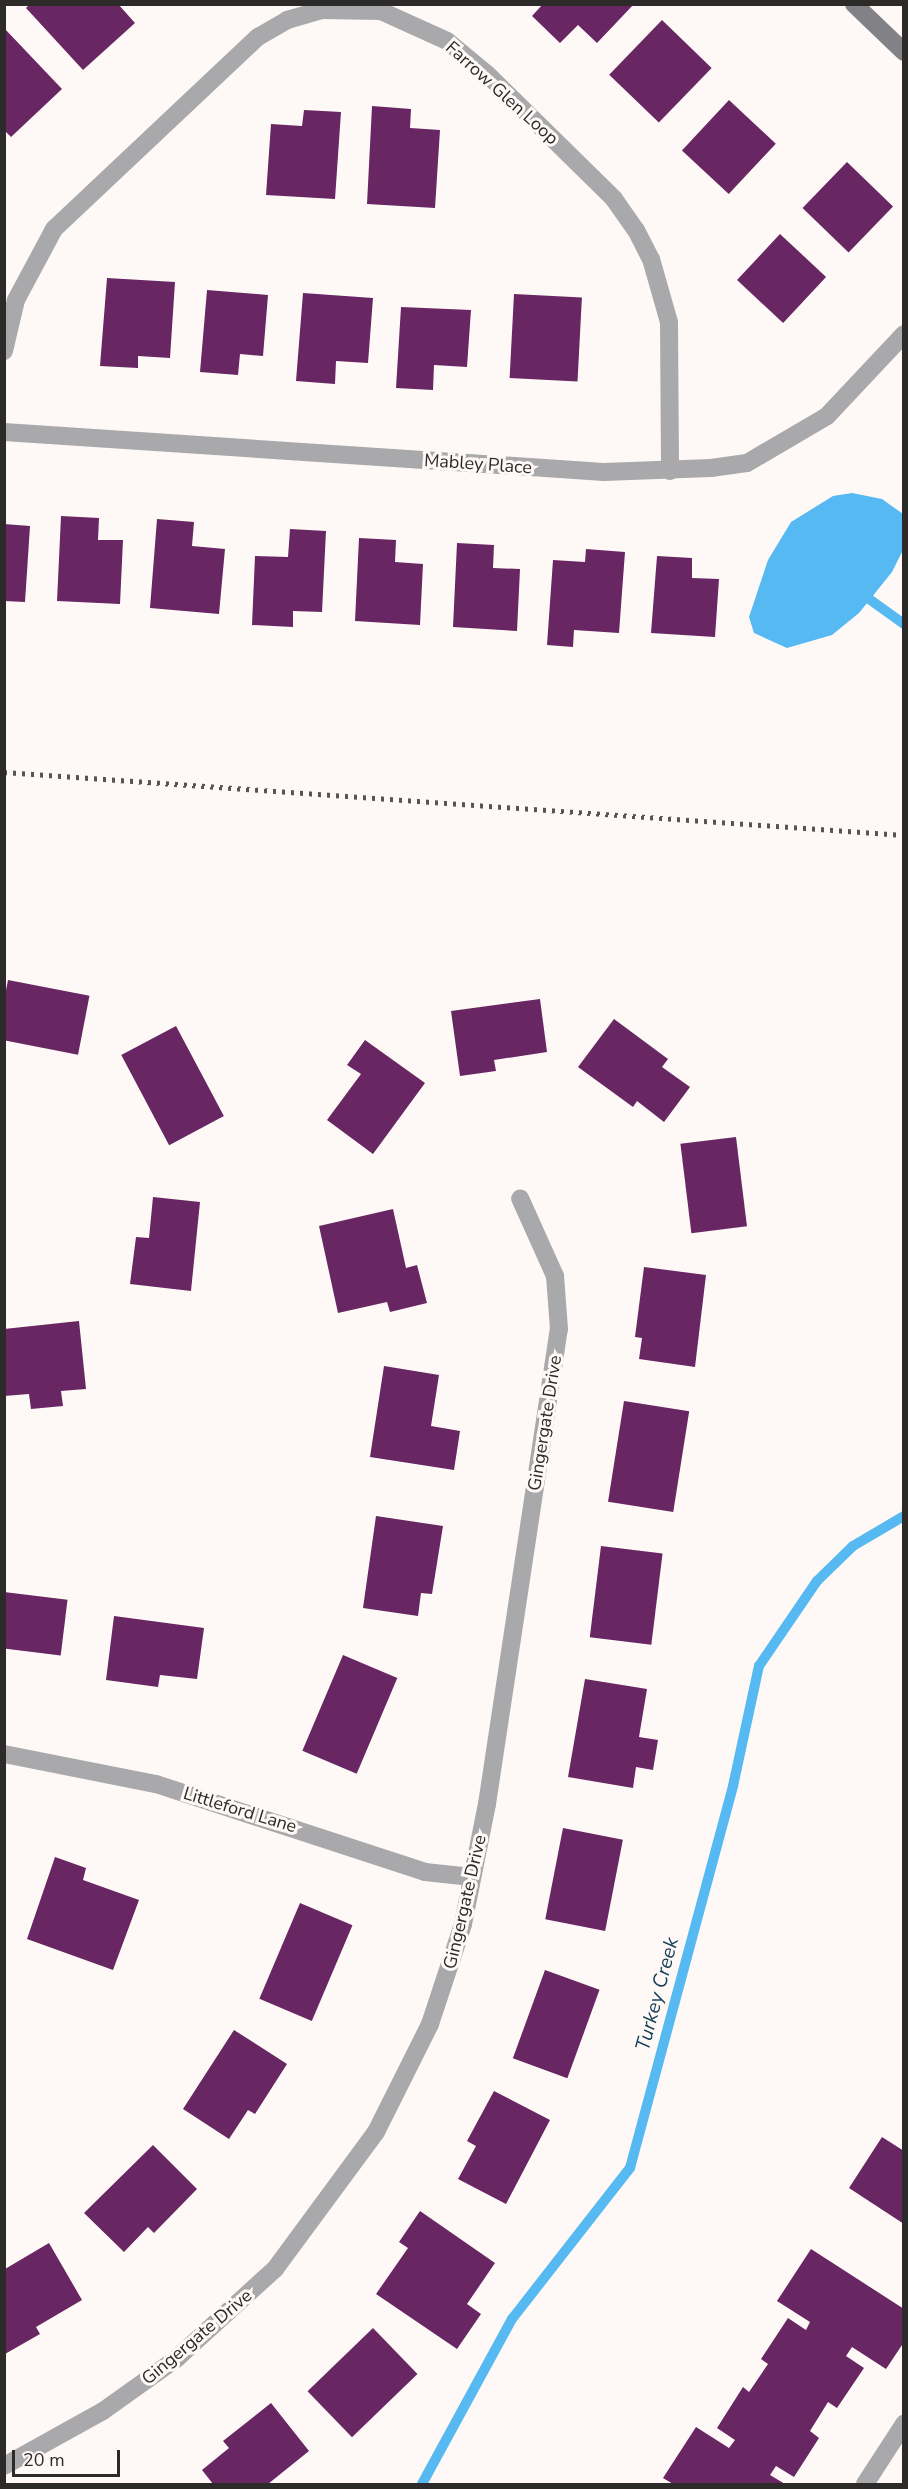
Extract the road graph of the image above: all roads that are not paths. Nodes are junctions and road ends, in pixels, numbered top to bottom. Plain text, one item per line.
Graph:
1 (854, 4) edge
2 (903, 52) edge
3 (903, 334) edge
4 (4, 351) edge
5 (4, 432) edge
6 (670, 471) junction
7 (520, 1198) dead end
8 (4, 1754) edge
9 (472, 1877) junction
10 (903, 2424) edge
11 (4, 2466) edge
12 (865, 2484) edge

1 - 2 street
3 - 6 street, Mabley Place
4 - 6 street, Farrow Glen Loop
5 - 6 street, Mabley Place
7 - 9 street, Gingergate Drive
8 - 9 street, Littleford Lane
9 - 11 street, Gingergate Drive
10 - 12 street

